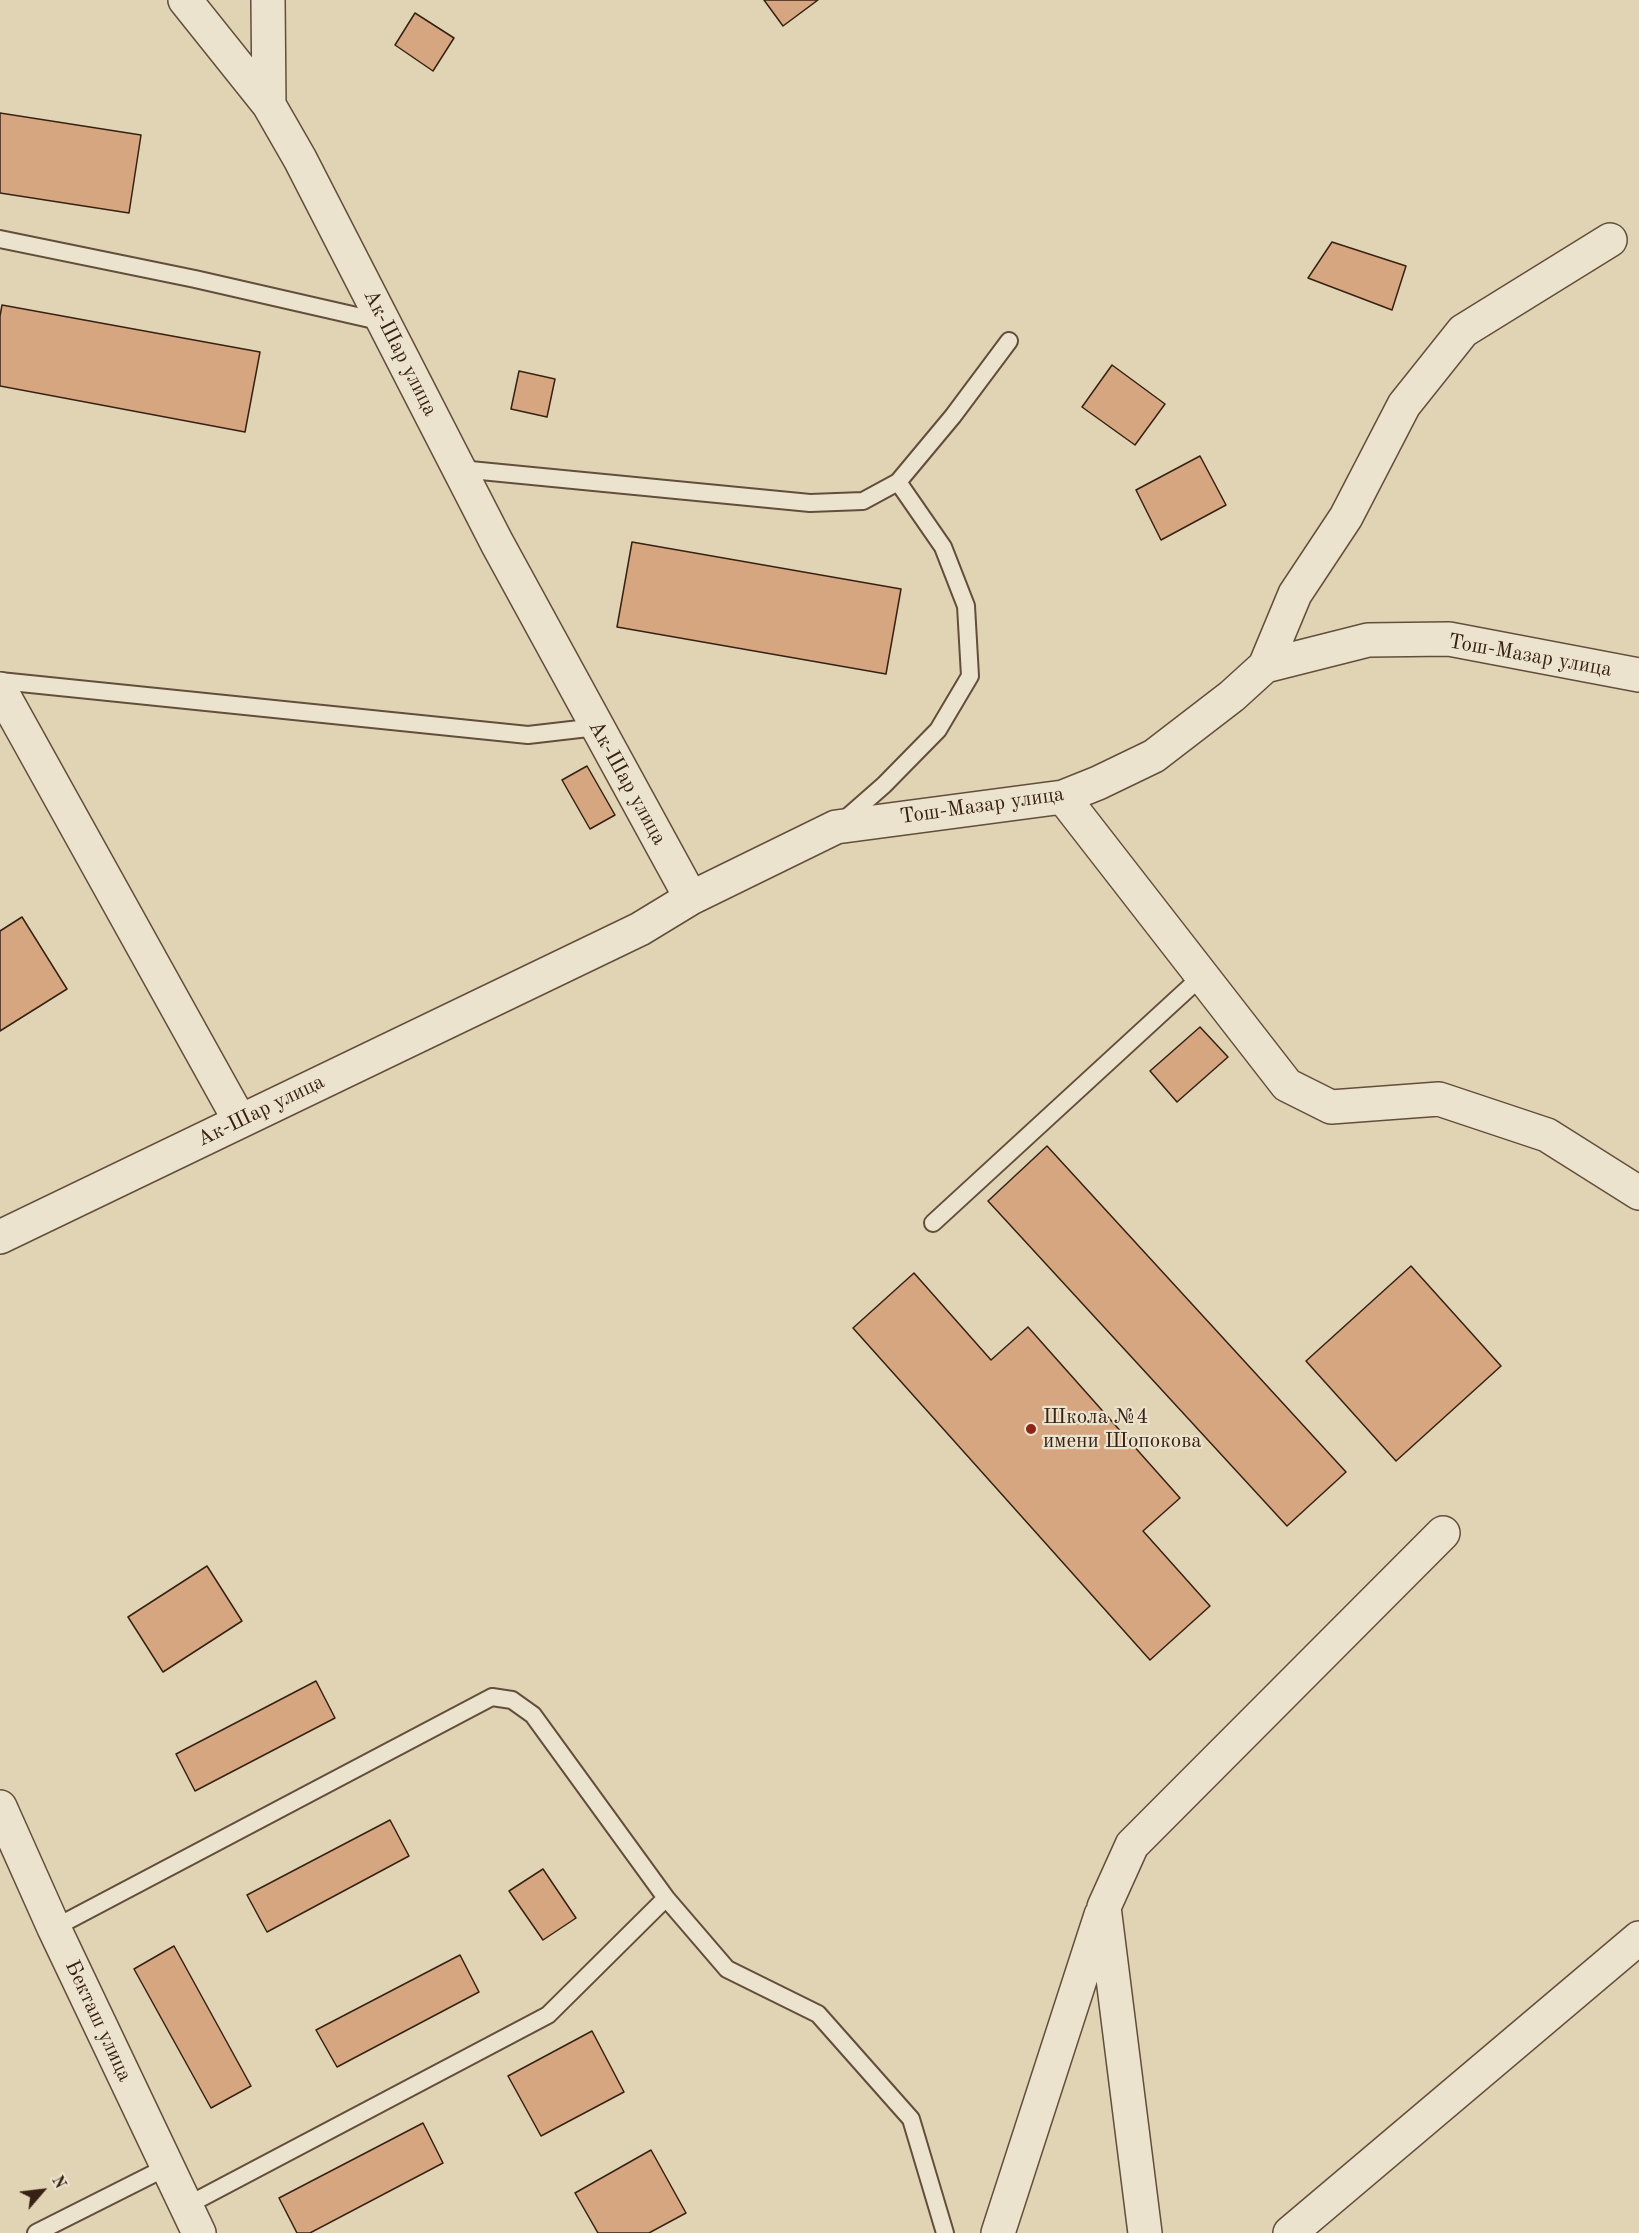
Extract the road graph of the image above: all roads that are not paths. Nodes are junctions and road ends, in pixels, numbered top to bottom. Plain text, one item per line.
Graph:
1 (185, 0) edge
2 (268, 0) edge
3 (269, 105) junction
4 (0, 239) edge
5 (1610, 240) dead end
6 (384, 323) junction
7 (1009, 341) dead end
8 (459, 468) junction
9 (898, 482) junction
10 (1264, 666) junction
11 (1639, 675) edge
12 (0, 681) edge
13 (0, 689) edge
14 (597, 727) junction
15 (1063, 796) junction
16 (836, 827) junction
17 (691, 898) junction
18 (1203, 975) junction
19 (240, 1121) junction
20 (1639, 1193) edge
21 (933, 1223) dead end
22 (0, 1237) edge
23 (1443, 1533) dead end
24 (0, 1807) edge
25 (666, 1898) junction
26 (1104, 1906) junction
27 (54, 1928) junction
28 (1639, 1938) edge
29 (167, 2167) junction
30 (192, 2220) edge
31 (36, 2233) edge
32 (945, 2233) edge
33 (998, 2233) edge
34 (1145, 2233) edge
35 (1290, 2233) edge

1 - 3 street, Ак-Шар улица
2 - 3 street
3 - 6 street, Ак-Шар улица
4 - 6 lane
5 - 10 street
6 - 8 street, Ак-Шар улица
7 - 9 lane
8 - 9 lane
8 - 14 street, Ак-Шар улица
9 - 16 lane
10 - 11 street, Тош-Мазар улица
10 - 15 street, Тош-Мазар улица
12 - 14 lane
13 - 19 street
14 - 17 street, Ак-Шар улица
15 - 16 street, Тош-Мазар улица
15 - 18 street
16 - 17 street, Тош-Мазар улица
17 - 19 street, Ак-Шар улица
18 - 20 street
18 - 21 lane
19 - 22 street, Ак-Шар улица
23 - 26 street
24 - 27 street, Бекташ улица
25 - 27 lane
25 - 30 lane
25 - 32 lane
26 - 33 street
26 - 34 street
27 - 29 street, Бекташ улица
28 - 35 street
29 - 30 street, Бекташ улица
29 - 31 lane

